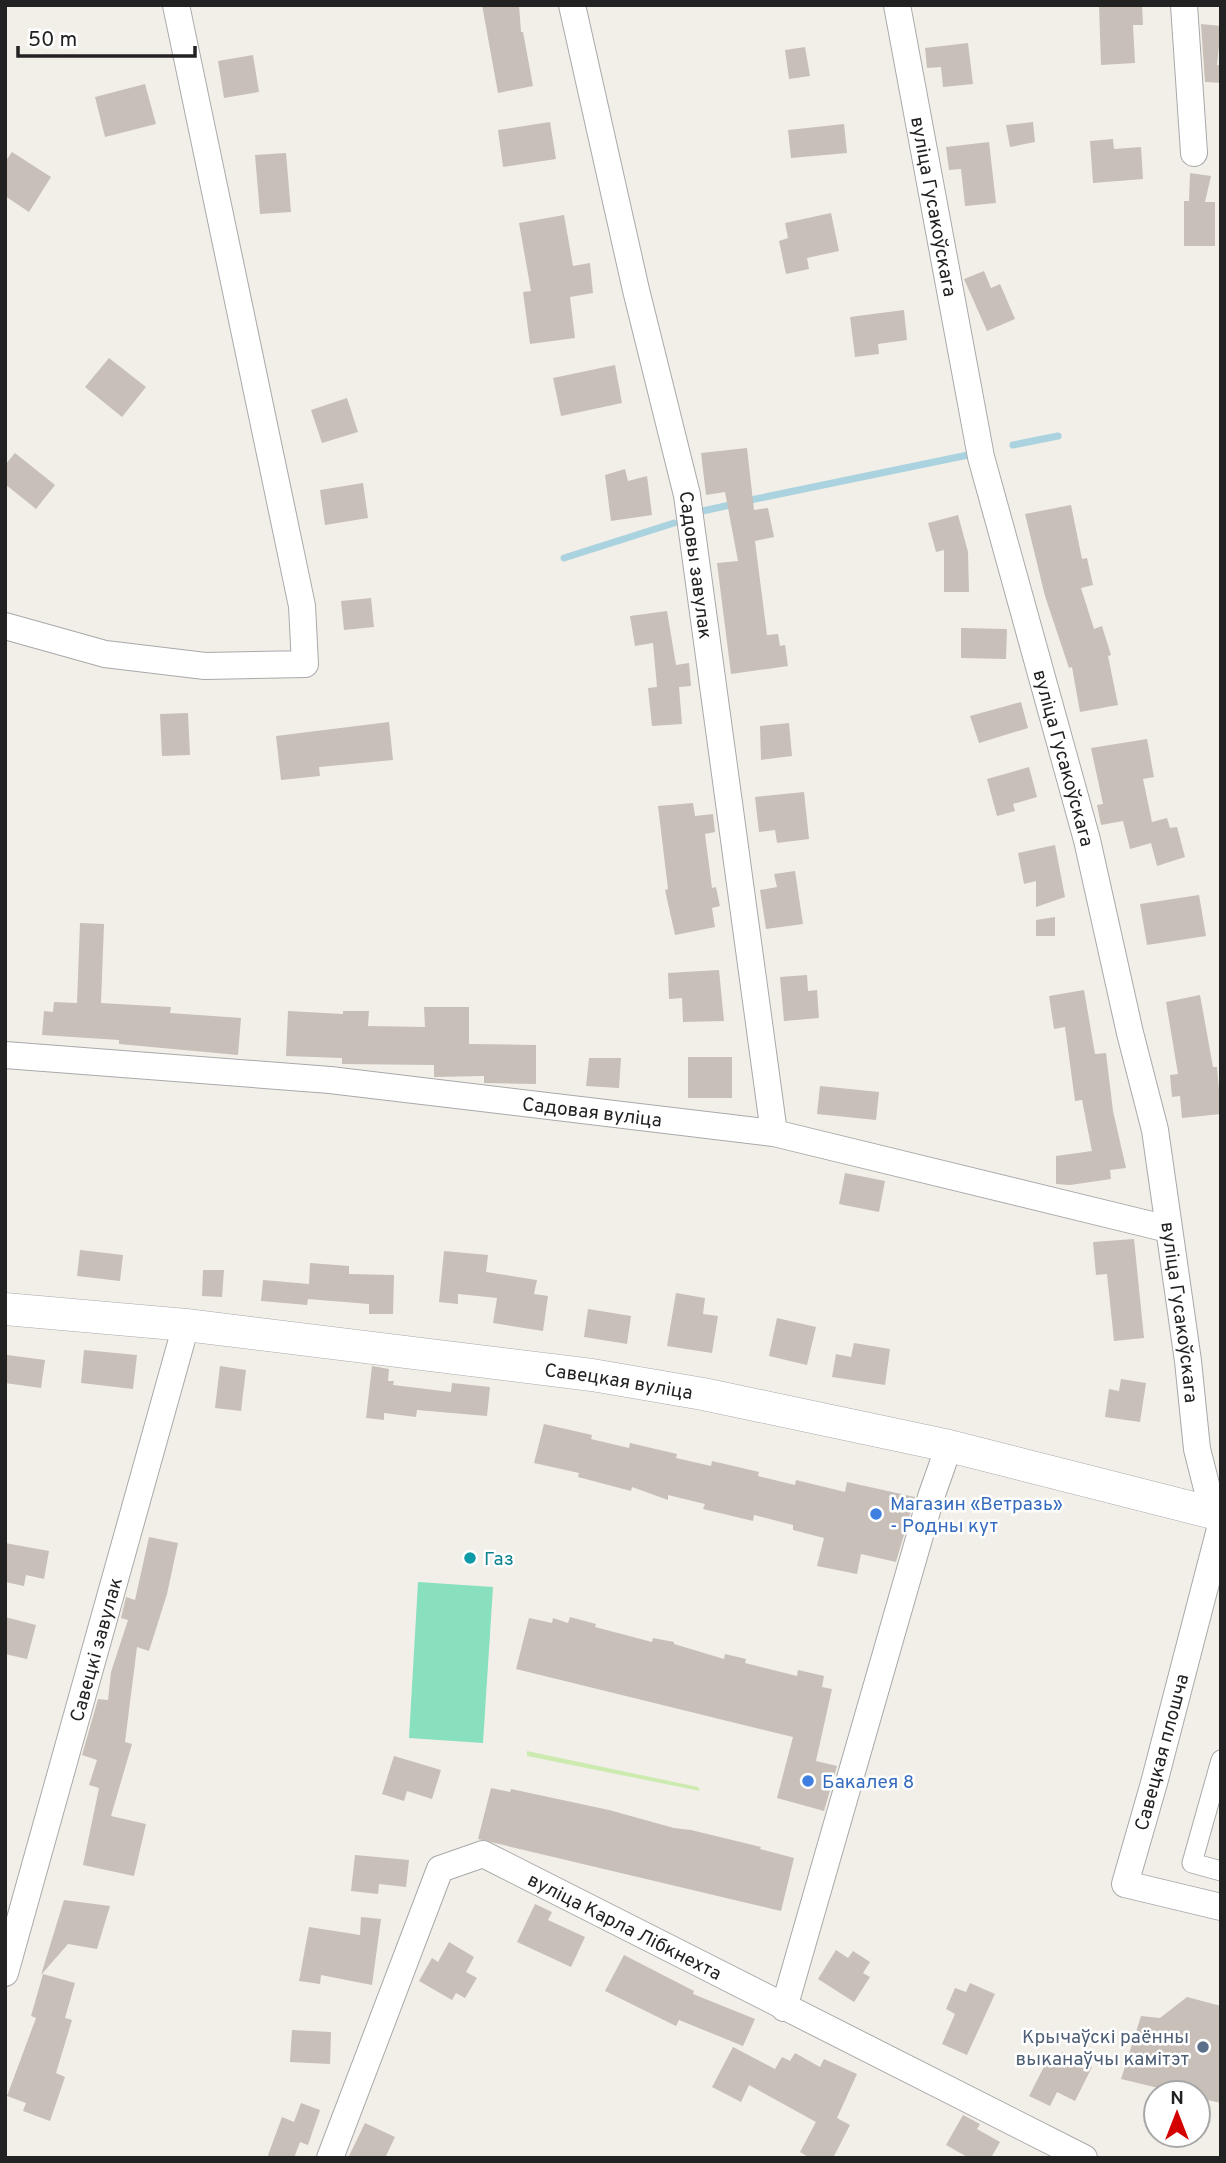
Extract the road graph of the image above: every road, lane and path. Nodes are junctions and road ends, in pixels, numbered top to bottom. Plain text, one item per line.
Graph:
1 (176, 5) edge
2 (572, 5) edge
3 (897, 5) edge
4 (1184, 5) edge
5 (1194, 153) dead end
6 (5, 626) edge
7 (5, 1055) edge
8 (774, 1133) junction
9 (1168, 1229) junction
10 (5, 1309) edge
11 (186, 1325) junction
12 (949, 1446) junction
13 (1218, 1517) edge
14 (1221, 1760) edge
15 (1212, 1818) edge
16 (1221, 1871) edge
17 (1221, 1907) edge
18 (5, 1973) edge
19 (784, 2008) junction
20 (330, 2158) edge
21 (1084, 2158) edge

1 - 6 street
2 - 8 street, Садовы завулак
3 - 9 street, вуліца Гусакоўскага
4 - 5 street
7 - 8 street, Садовая вуліца
8 - 9 street, Садовая вуліца
9 - 13 street, вуліца Гусакоўскага
10 - 11 street, Савецкая вуліца
11 - 12 street, Савецкая вуліца
11 - 18 street, Савецкі завулак
12 - 13 street, Савецкая вуліца
12 - 19 street
13 - 17 street, Савецкая плошча
14 - 15 street
15 - 16 street
19 - 20 street, вуліца Карла Лібкнехта
19 - 21 street, вуліца Карла Лібкнехта

